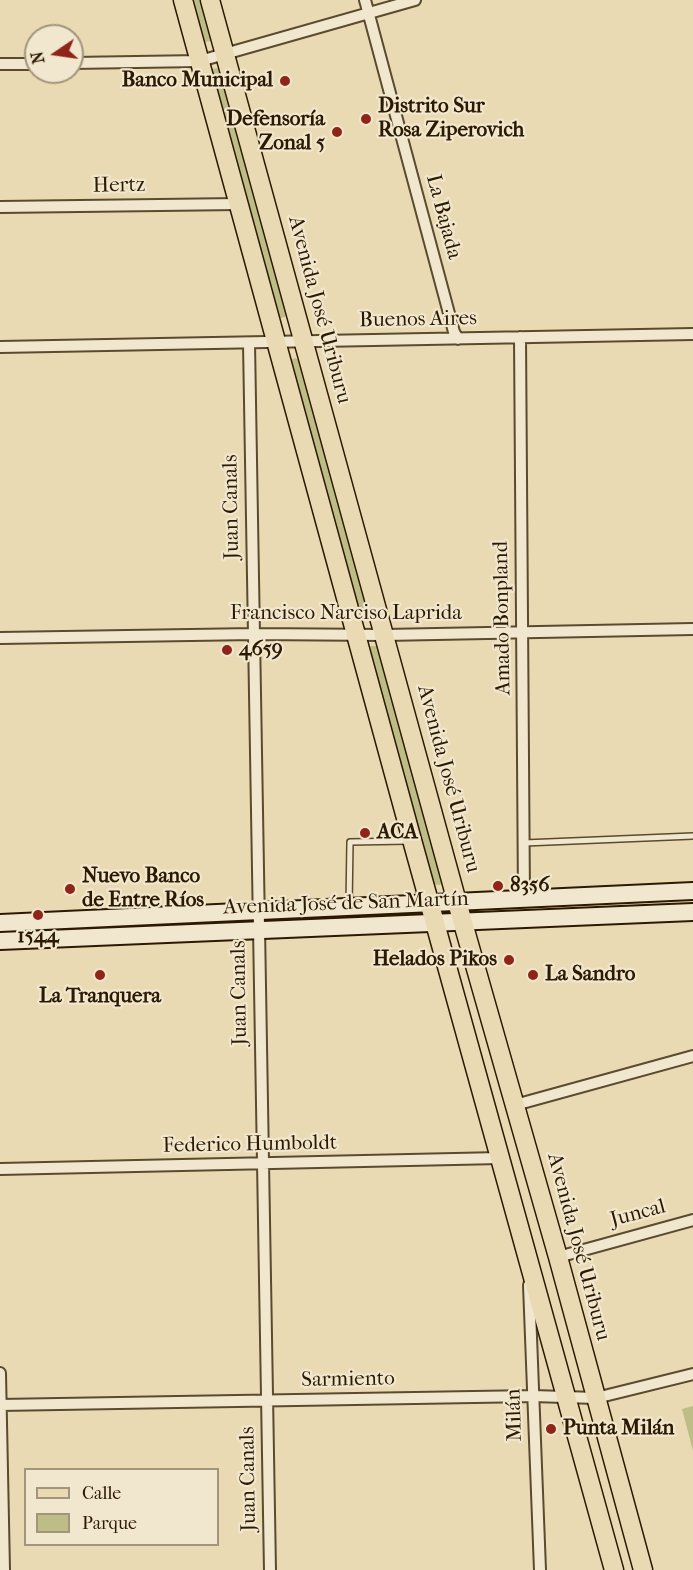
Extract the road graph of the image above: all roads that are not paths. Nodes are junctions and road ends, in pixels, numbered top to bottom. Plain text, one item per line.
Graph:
1 (183, 0) edge
2 (210, 0) edge
3 (365, 0) edge
4 (415, 0) edge
5 (369, 13) junction
6 (225, 54) junction
7 (200, 61) junction
8 (84, 63) edge
9 (0, 64) edge
10 (24, 64) edge
11 (239, 204) junction
12 (0, 207) edge
13 (693, 334) edge
14 (520, 337) junction
15 (458, 339) junction
16 (278, 342) junction
17 (304, 342) junction
18 (249, 343) junction
19 (0, 347) edge
20 (693, 629) edge
21 (522, 632) junction
22 (254, 634) junction
23 (356, 634) junction
24 (385, 635) junction
25 (0, 638) edge
26 (693, 837) edge
27 (412, 840) junction
28 (524, 843) junction
29 (693, 891) edge
30 (524, 899) junction
31 (458, 902) junction
32 (429, 904) junction
33 (349, 907) junction
34 (258, 912) junction
35 (693, 912) edge
36 (463, 922) junction
37 (0, 923) edge
38 (435, 924) junction
39 (259, 930) junction
40 (0, 941) edge
41 (693, 1056) edge
42 (515, 1105) junction
43 (500, 1158) junction
44 (263, 1164) junction
45 (0, 1169) edge
46 (693, 1220) edge
47 (558, 1257) junction
48 (528, 1258) junction
49 (0, 1373) edge
50 (693, 1374) edge
51 (533, 1396) junction
52 (596, 1398) junction
53 (567, 1399) junction
54 (267, 1401) junction
55 (0, 1405) edge
56 (4, 1570) edge
57 (270, 1570) edge
58 (540, 1570) edge
59 (614, 1570) edge
60 (643, 1570) edge

1 - 7 main road
2 - 6 main road, Avenida José Uriburu
3 - 5 street, La Bajada
4 - 5 street
5 - 6 street
5 - 15 street, La Bajada
6 - 7 street
6 - 17 main road, Avenida José Uriburu
7 - 8 street
7 - 11 main road
9 - 10 street
11 - 12 street, Hertz
11 - 16 main road
13 - 14 street, Buenos Aires
14 - 15 street, Buenos Aires
14 - 21 street, Amado Bonpland
15 - 17 street, Buenos Aires
16 - 17 street, Buenos Aires
16 - 18 street, Buenos Aires
16 - 23 main road
17 - 24 main road, Avenida José Uriburu
18 - 19 street, Buenos Aires
18 - 22 street, Juan Canals
20 - 21 street, Francisco Narciso Laprida
21 - 24 street, Francisco Narciso Laprida
21 - 28 street, Amado Bonpland
22 - 23 street, Francisco Narciso Laprida
22 - 25 street, Francisco Narciso Laprida
22 - 34 street, Juan Canals
23 - 24 street, Francisco Narciso Laprida
23 - 27 main road
24 - 31 main road, Avenida José Uriburu
26 - 28 lane
27 - 32 main road
27 - 33 lane
28 - 30 street, Amado Bonpland
29 - 30 main road, Avenida José de San Martín
30 - 31 main road, Avenida José de San Martín
31 - 32 main road, Avenida José de San Martín
31 - 36 main road, Avenida José Uriburu
32 - 33 main road, Avenida José de San Martín
32 - 38 main road
33 - 34 main road, Avenida José de San Martín
34 - 37 main road, Avenida José de San Martín
34 - 39 street, Juan Canals
35 - 36 main road, Avenida José de San Martín
36 - 38 main road, Avenida José de San Martín
36 - 42 main road, Avenida José Uriburu
38 - 39 main road, Avenida José de San Martín
38 - 43 main road
39 - 40 main road, Avenida José de San Martín
39 - 44 street, Juan Canals
41 - 42 street
42 - 47 main road, Avenida José Uriburu
43 - 44 street, Federico Humboldt
43 - 48 main road
44 - 45 street, Federico Humboldt
44 - 54 street, Juan Canals
46 - 47 street, Juncal
47 - 52 main road, Avenida José Uriburu
48 - 51 street, Milán
48 - 53 main road
49 - 55 street
50 - 52 street, Sarmiento
51 - 53 street, Sarmiento
51 - 54 street, Sarmiento
51 - 58 street, Milán
52 - 53 street, Sarmiento
52 - 60 main road, Avenida José Uriburu
53 - 59 main road
54 - 55 street, Sarmiento
54 - 57 street, Juan Canals
55 - 56 street

